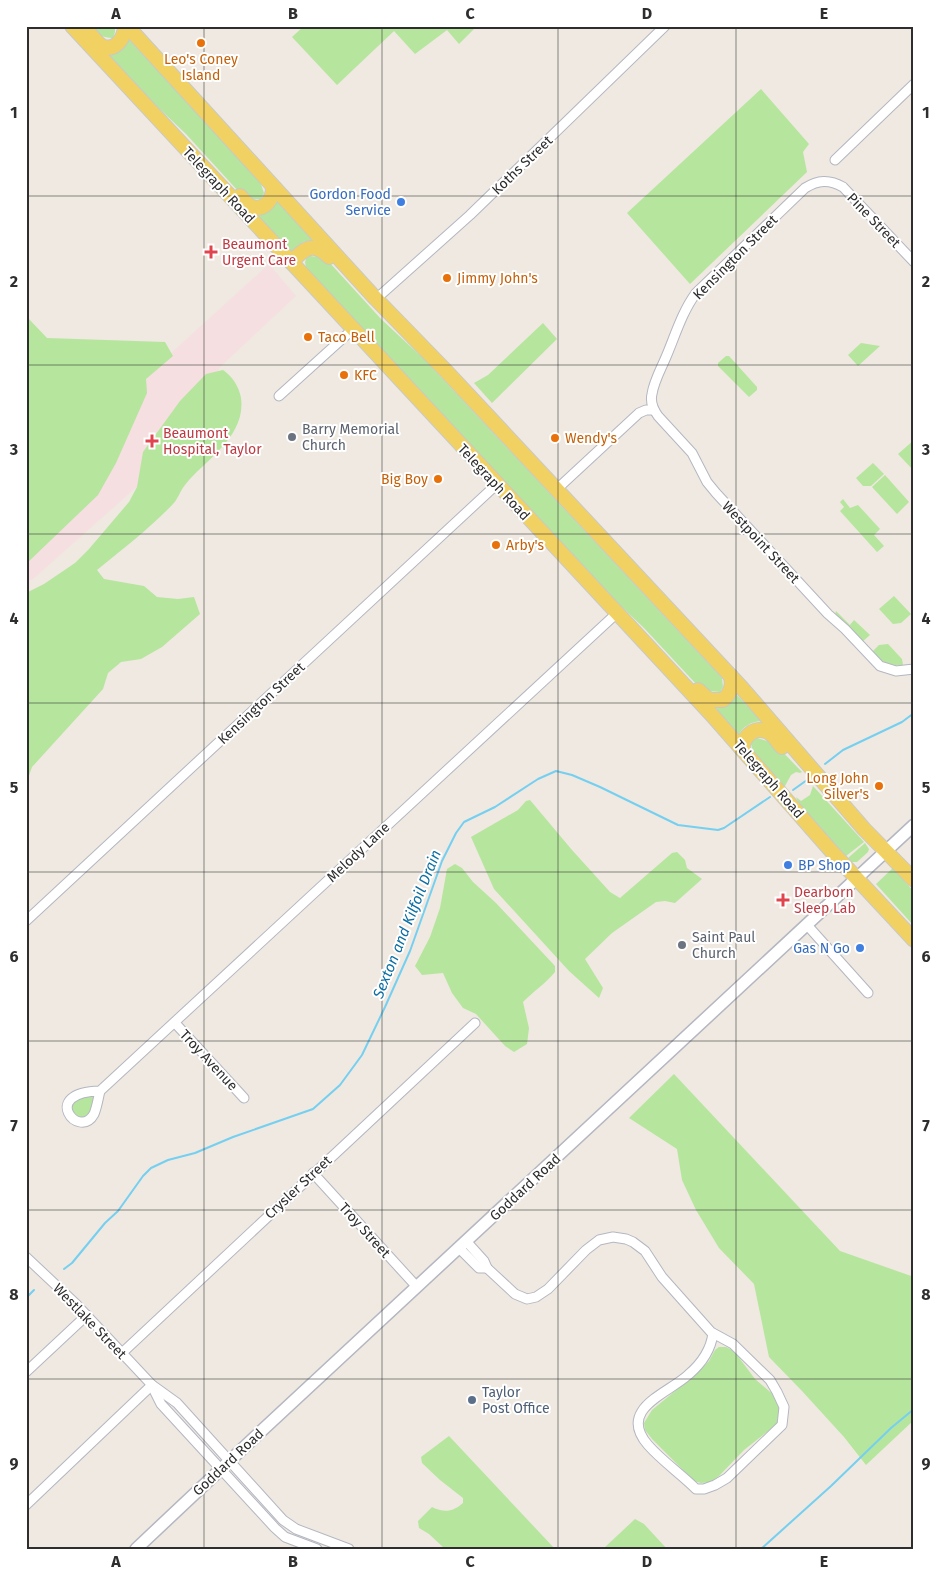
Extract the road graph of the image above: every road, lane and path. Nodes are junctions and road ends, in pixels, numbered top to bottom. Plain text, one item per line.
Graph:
1 (72, 26) edge
2 (83, 26) edge
3 (126, 26) edge
4 (665, 26) edge
5 (914, 84) edge
6 (161, 123) junction
7 (835, 160) dead end
8 (832, 181) joint
9 (274, 188) junction
10 (291, 262) junction
11 (914, 262) edge
12 (376, 300) junction
13 (352, 330) junction
14 (421, 346) junction
15 (279, 396) dead end
16 (654, 410) junction
17 (496, 485) junction
18 (557, 490) junction
19 (603, 599) junction
20 (617, 613) junction
21 (914, 669) edge
22 (731, 676) junction
23 (742, 749) junction
24 (914, 825) edge
25 (870, 834) junction
26 (886, 850) junction
27 (857, 878) junction
28 (914, 880) edge
29 (873, 895) junction
30 (26, 921) edge
31 (807, 925) junction
32 (914, 929) edge
33 (914, 940) edge
34 (868, 993) dead end
35 (175, 1023) junction
36 (475, 1023) dead end
37 (100, 1091) dead end
38 (244, 1098) dead end
39 (313, 1173) junction
40 (463, 1245) junction
41 (26, 1257) edge
42 (417, 1287) junction
43 (87, 1315) junction
44 (713, 1333) junction
45 (122, 1353) junction
46 (26, 1372) edge
47 (152, 1385) junction
48 (225, 1465) junction
49 (26, 1505) edge
50 (136, 1549) edge
51 (317, 1549) edge
52 (349, 1549) edge

1 - 6 main road, Telegraph Road
2 - 3 main road
3 - 9 main road
4 - 12 street, Koths Street
5 - 7 street
6 - 9 main road
6 - 10 main road, Telegraph Road
8 - 11 street, Pine Street
8 - 16 street, Kensington Street
9 - 12 main road
10 - 13 main road, Telegraph Road
10 - 14 main road
12 - 14 main road
13 - 15 street
13 - 17 main road, Telegraph Road
14 - 18 main road
16 - 18 street
16 - 21 street, Westpoint Street
17 - 19 main road, Telegraph Road
17 - 30 street, Kensington Street
18 - 22 main road
19 - 20 main road, Telegraph Road
19 - 22 main road
20 - 23 main road, Telegraph Road
20 - 35 street, Melody Lane
22 - 25 main road
23 - 25 main road
23 - 27 main road, Telegraph Road
24 - 26 main road, Goddard Road
25 - 26 main road
26 - 27 main road, Goddard Road
26 - 28 main road
27 - 29 main road, Telegraph Road
27 - 31 main road, Goddard Road
29 - 32 main road
29 - 33 main road, Telegraph Road
31 - 34 street
31 - 40 main road, Goddard Road
35 - 37 street, Melody Lane
35 - 38 street, Troy Avenue
36 - 39 street, Crysler Street
39 - 42 street, Troy Street
39 - 45 street, Crysler Street
40 - 42 main road, Goddard Road
40 - 44 street
41 - 43 street, Westlake Street
42 - 48 main road, Goddard Road
43 - 45 street, Westlake Street
43 - 46 street
44 - 44 street
45 - 47 street, Westlake Street
47 - 48 street, Westlake Street
47 - 49 street
48 - 50 main road, Goddard Road
48 - 51 street
48 - 52 street

